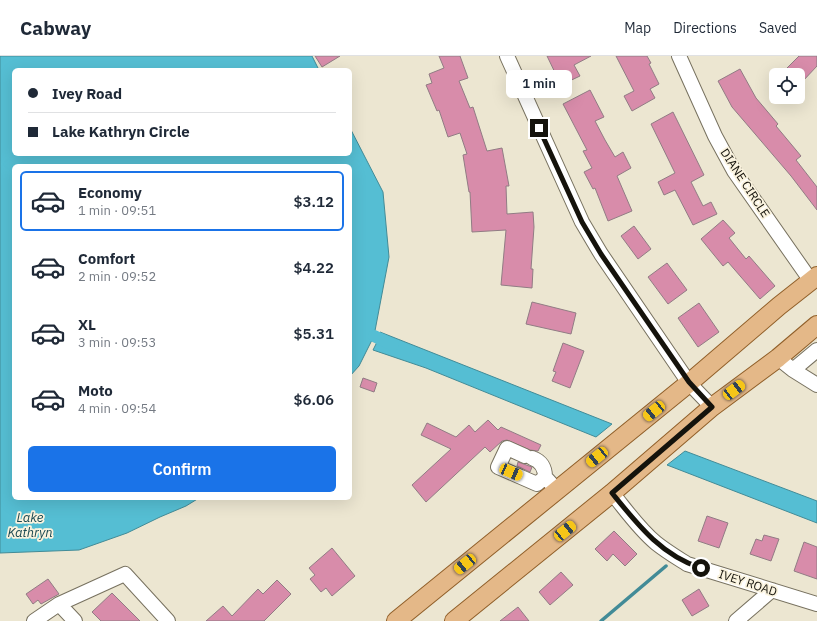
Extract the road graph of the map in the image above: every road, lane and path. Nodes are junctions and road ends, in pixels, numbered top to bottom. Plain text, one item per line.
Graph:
1 (506, 56) edge
2 (679, 56) edge
3 (814, 279) edge
4 (817, 326) edge
5 (817, 350) edge
6 (778, 358) junction
7 (793, 370) junction
8 (689, 382) junction
9 (817, 385) edge
10 (712, 407) junction
11 (550, 483) junction
12 (612, 493) junction
13 (772, 590) junction
14 (59, 604) junction
15 (817, 604) edge
16 (34, 621) edge
17 (75, 621) edge
18 (168, 621) edge
19 (396, 621) edge
20 (454, 621) edge
21 (736, 621) edge

1 - 8 street
2 - 3 street, DIANE CIRCLE
3 - 8 main road
4 - 6 main road
5 - 7 street
6 - 7 street
6 - 10 main road
7 - 9 street
8 - 10 street
8 - 11 main road
10 - 12 main road
11 - 11 street
11 - 19 main road
12 - 13 street, IVEY ROAD
12 - 20 main road
13 - 15 street, IVEY ROAD
13 - 21 street
14 - 16 street
14 - 17 street
14 - 18 street

